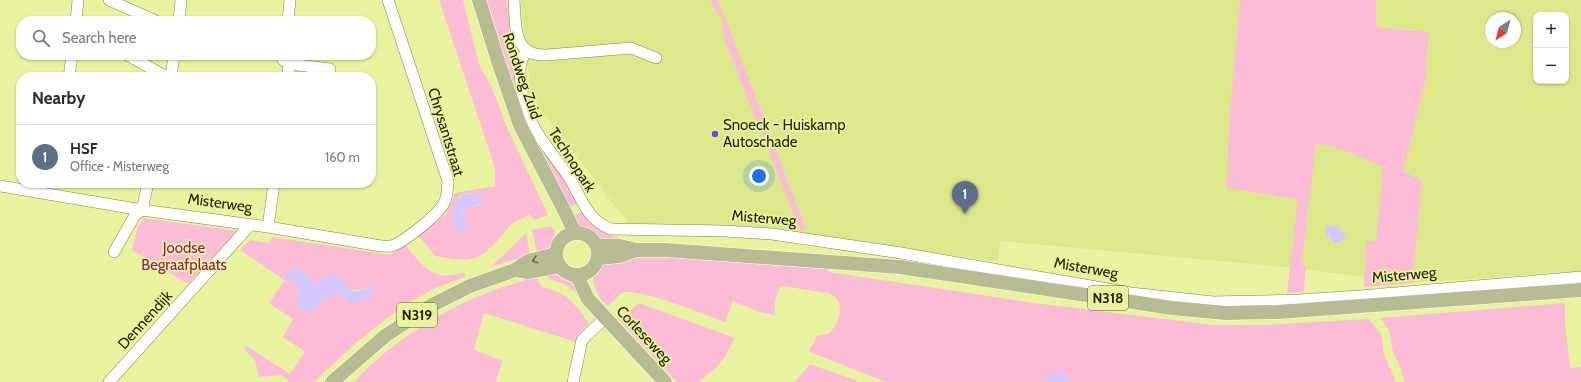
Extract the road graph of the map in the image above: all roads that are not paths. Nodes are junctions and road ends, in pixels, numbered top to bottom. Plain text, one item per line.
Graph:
1 (78, 0) edge
2 (109, 0) edge
3 (181, 0) edge
4 (290, 0) edge
5 (388, 0) edge
6 (479, 0) edge
7 (514, 0) edge
8 (76, 16) edge
9 (145, 16) edge
10 (179, 16) edge
11 (288, 16) edge
12 (526, 51) junction
13 (656, 58) dead end
14 (71, 60) edge
15 (136, 60) edge
16 (173, 60) edge
17 (286, 60) edge
18 (290, 60) edge
19 (330, 69) dead end
20 (70, 72) edge
21 (158, 72) edge
22 (172, 72) edge
23 (287, 72) edge
24 (0, 186) edge
25 (16, 187) edge
26 (51, 188) edge
27 (147, 188) edge
28 (273, 188) edge
29 (142, 210) junction
30 (251, 224) junction
31 (268, 227) junction
32 (611, 229) joint
33 (570, 235) junction
34 (114, 252) dead end
35 (598, 252) junction
36 (558, 260) junction
37 (582, 274) junction
38 (1581, 277) edge
39 (1581, 290) edge
40 (602, 314) junction
41 (109, 382) edge
42 (332, 382) edge
43 (573, 382) edge
44 (665, 382) edge

1 - 8 street
2 - 9 street
3 - 10 street
4 - 11 street
5 - 31 street, Chrysantstraat
6 - 33 main road, Rondweg Zuid
7 - 12 street
12 - 13 street
12 - 32 street, Technopark
14 - 20 street
15 - 21 street
16 - 22 street
17 - 23 street
18 - 19 street
24 - 25 street, Misterweg
26 - 29 street, Misterweg
27 - 29 street
28 - 31 street
29 - 30 street, Misterweg
29 - 34 street
30 - 31 street, Misterweg
30 - 41 street, Dennendijk
32 - 38 street, Misterweg
33 - 35 main road
33 - 36 main road
35 - 37 main road
35 - 39 main road, Misterweg / N318
36 - 37 main road
36 - 42 main road, N319
37 - 40 main road, Corleseweg
40 - 43 street
40 - 44 main road, Corleseweg

